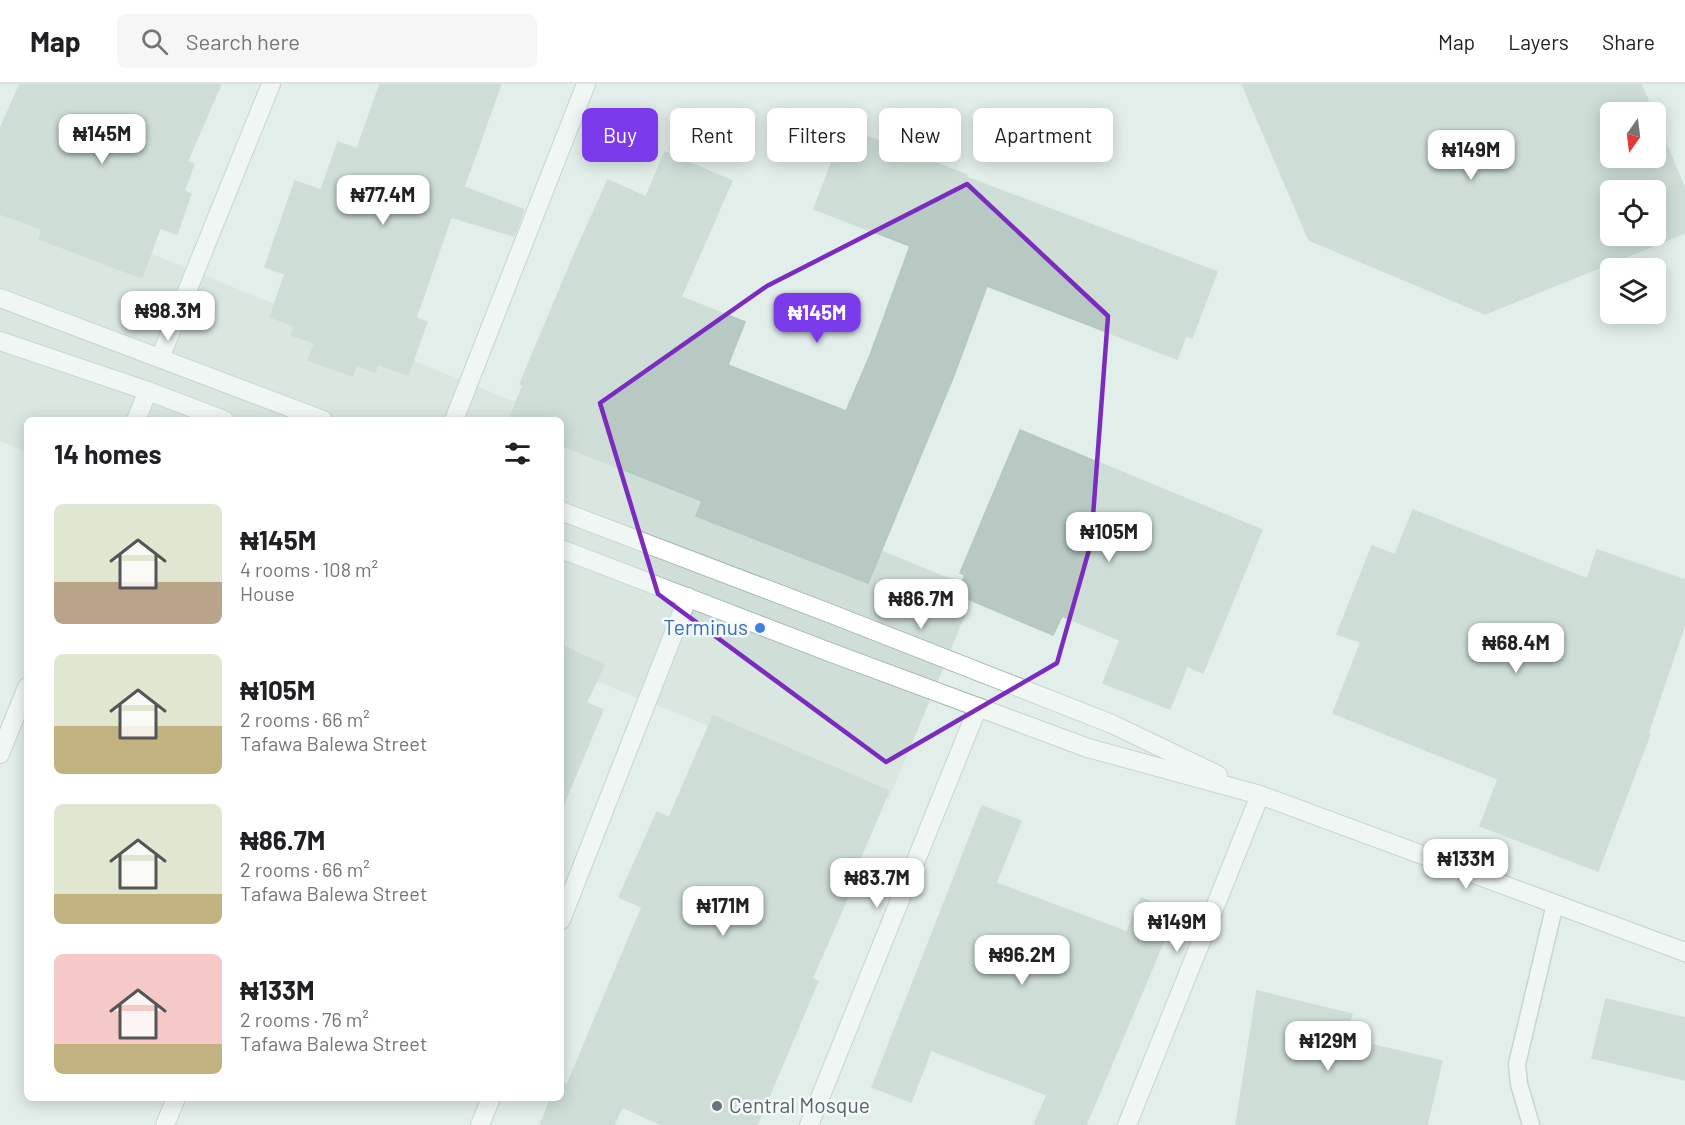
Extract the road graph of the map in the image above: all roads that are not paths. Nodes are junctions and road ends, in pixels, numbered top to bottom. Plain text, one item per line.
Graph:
1 (271, 84) edge
2 (586, 84) edge
3 (0, 298) edge
4 (0, 341) edge
5 (160, 358) junction
6 (148, 391) junction
7 (137, 417) edge
8 (216, 417) edge
9 (315, 417) edge
10 (455, 417) edge
11 (564, 512) edge
12 (564, 550) edge
13 (688, 597) junction
14 (24, 694) edge
15 (978, 707) junction
16 (0, 754) edge
17 (1260, 795) junction
18 (1555, 904) junction
19 (564, 912) edge
20 (1685, 952) edge
21 (175, 1101) edge
22 (490, 1101) edge
23 (165, 1125) edge
24 (480, 1125) edge
25 (809, 1125) edge
26 (1127, 1125) edge
27 (1531, 1125) edge

1 - 5 street
2 - 10 street
3 - 5 street
4 - 6 street
5 - 9 street
6 - 7 street
6 - 8 street
11 - 17 street
12 - 13 street
13 - 15 street
13 - 19 street
14 - 16 street
15 - 17 street
15 - 25 street
17 - 18 street
17 - 26 street
18 - 20 street
18 - 27 lane
21 - 23 street
22 - 24 street

